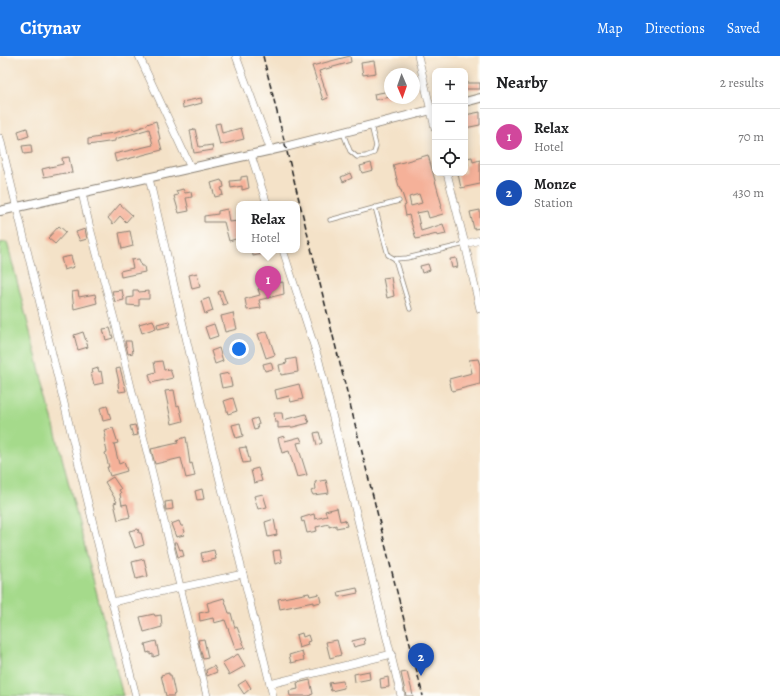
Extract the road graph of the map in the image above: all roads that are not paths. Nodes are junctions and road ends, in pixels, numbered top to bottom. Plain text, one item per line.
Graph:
1 (139, 56) edge
2 (236, 56) edge
3 (418, 56) edge
4 (480, 98) edge
5 (468, 101) edge
6 (432, 106) edge
7 (432, 110) edge
8 (371, 125) junction
9 (343, 132) junction
10 (0, 138) edge
11 (271, 151) junction
12 (251, 155) junction
13 (191, 168) junction
14 (448, 176) edge
15 (149, 178) junction
16 (82, 193) junction
17 (266, 201) edge
18 (399, 201) dead end
19 (16, 207) junction
20 (375, 207) junction
21 (0, 211) edge
22 (330, 220) dead end
23 (480, 240) edge
24 (465, 244) junction
25 (283, 253) edge
26 (395, 259) junction
27 (480, 308) edge
28 (410, 309) dead end
29 (243, 574) junction
30 (181, 587) junction
31 (112, 602) junction
32 (392, 654) junction
33 (270, 684) junction
34 (136, 696) edge
35 (207, 696) edge
36 (273, 696) edge
37 (401, 696) edge

1 - 13 street
2 - 11 street
3 - 6 street
4 - 5 street
7 - 8 street
8 - 9 street
8 - 9 lane
9 - 11 street
10 - 19 street
11 - 12 street
12 - 13 street
12 - 17 street
13 - 15 street
14 - 24 street
15 - 16 street
15 - 29 street
16 - 19 street
16 - 30 street
18 - 20 lane
19 - 21 street
19 - 31 street
20 - 22 lane
20 - 26 lane
23 - 24 street
24 - 26 lane
24 - 27 street
25 - 32 street
26 - 28 lane
29 - 30 street
29 - 33 street
30 - 31 street
30 - 35 street
31 - 34 street
32 - 33 street
32 - 37 street
33 - 36 street

